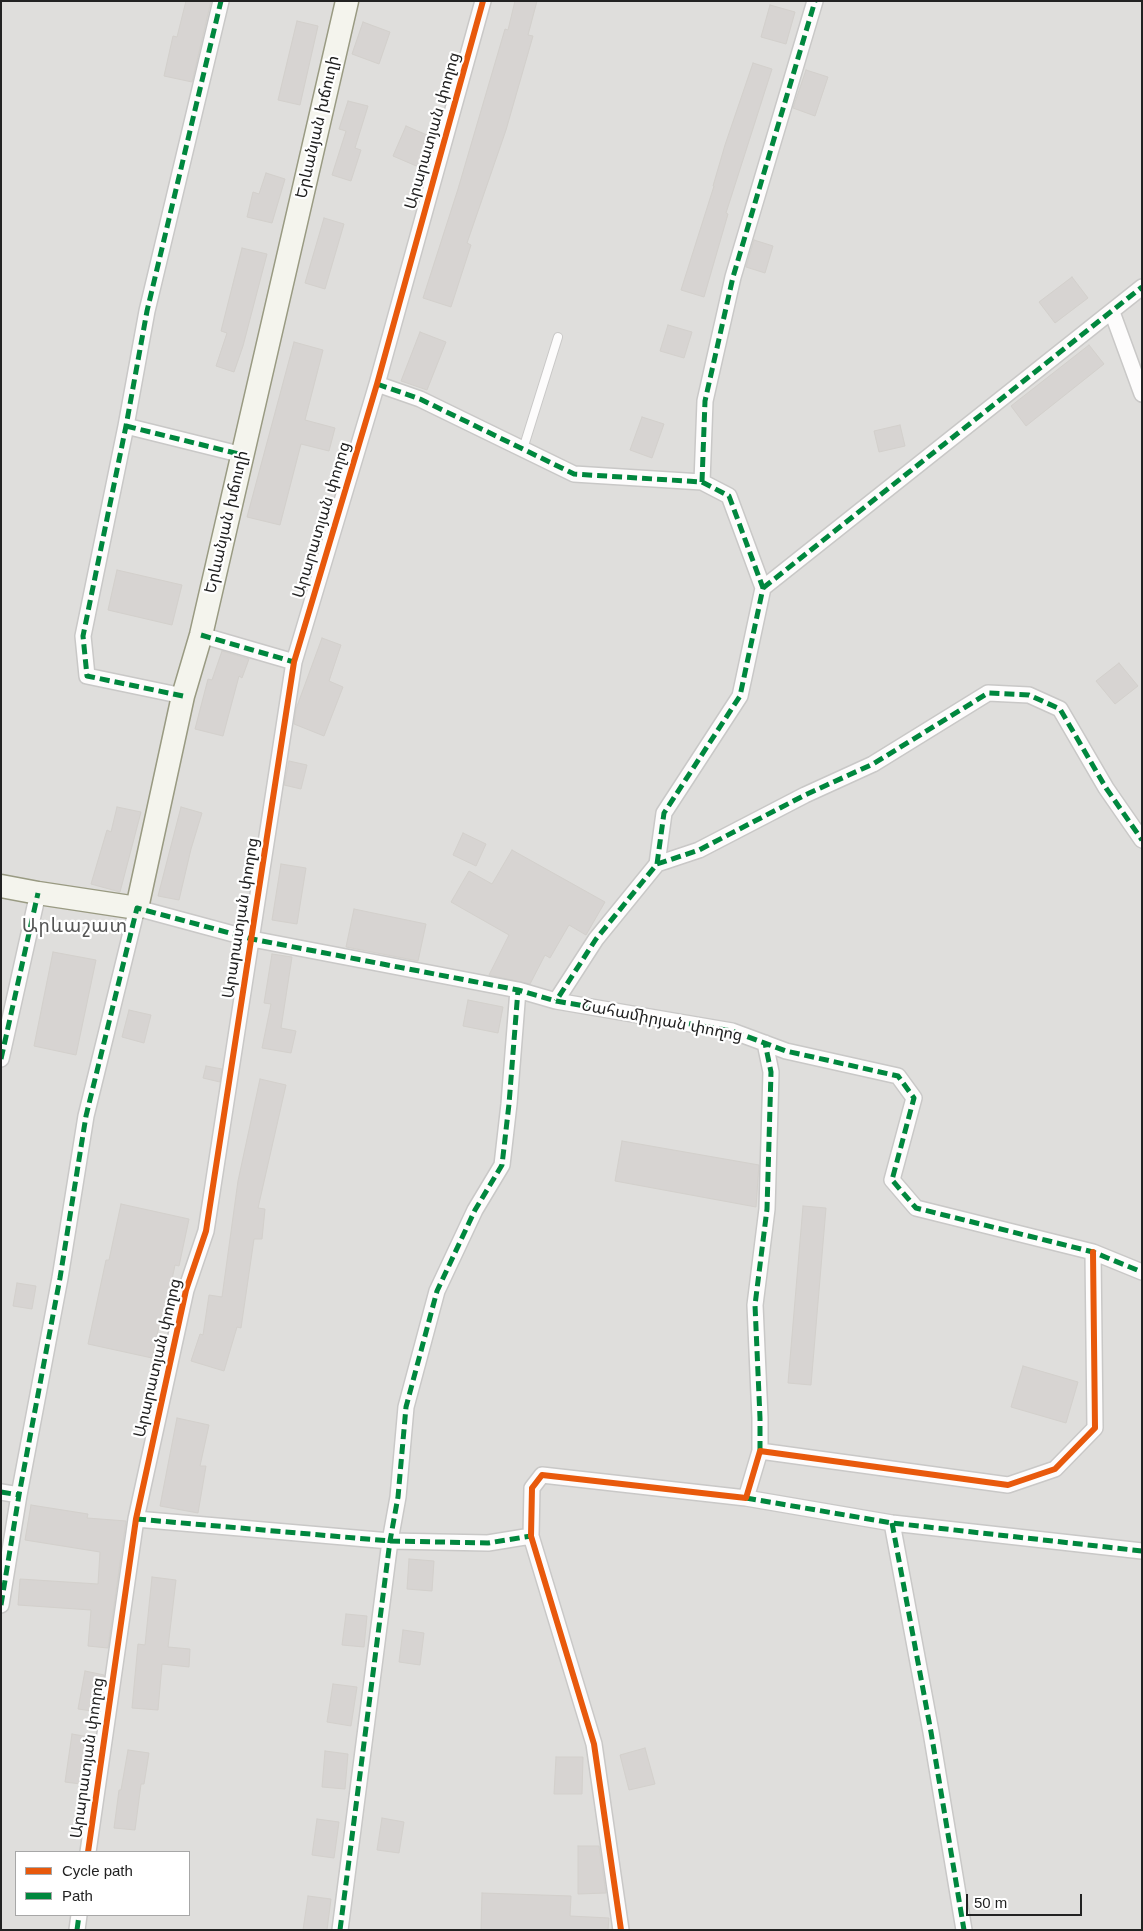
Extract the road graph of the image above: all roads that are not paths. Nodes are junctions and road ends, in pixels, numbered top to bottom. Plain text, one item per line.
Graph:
1 (221, 1) edge
2 (347, 1) edge
3 (483, 1) edge
4 (815, 1) edge
5 (1142, 288) edge
6 (1112, 312) junction
7 (558, 337) dead end
8 (377, 384) junction
9 (1142, 394) edge
10 (126, 426) junction
11 (523, 449) junction
12 (242, 455) junction
13 (702, 482) junction
14 (763, 588) junction
15 (201, 634) junction
16 (294, 662) junction
17 (183, 696) junction
18 (1142, 840) edge
19 (656, 864) junction
20 (1, 886) edge
21 (38, 894) junction
22 (138, 908) junction
23 (252, 939) junction
24 (518, 990) junction
25 (556, 1001) junction
26 (765, 1043) junction
27 (1, 1059) edge
28 (1092, 1252) junction
29 (1142, 1272) edge
30 (760, 1451) junction
31 (1, 1492) edge
32 (19, 1495) junction
33 (746, 1498) junction
34 (136, 1519) junction
35 (892, 1523) junction
36 (531, 1536) junction
37 (390, 1541) junction
38 (1142, 1551) edge
39 (1, 1605) edge
40 (88, 1851) edge
41 (80, 1916) edge
42 (77, 1930) edge
43 (340, 1930) edge
44 (621, 1930) edge
45 (964, 1930) edge

1 - 10 street
2 - 12 main road, Երևանյան խճուղի
3 - 8 street, Արարատյան փողոց
4 - 13 street
5 - 6 street
6 - 9 street
6 - 14 street
7 - 11 lane
8 - 11 street
8 - 16 street, Արարատյան փողոց
10 - 12 street
10 - 17 street
11 - 13 street
12 - 15 main road, Երևանյան խճուղի
13 - 14 street
14 - 19 street
15 - 16 street
15 - 17 main road, Երևանյան խճուղի
16 - 23 street, Արարատյան փողոց
17 - 22 main road, Երևանյան խճուղի
18 - 19 street
19 - 25 street
20 - 21 main road
21 - 22 main road
21 - 27 street
22 - 23 street, Շահամիրյան փողոց
22 - 32 street
23 - 24 street, Շահամիրյան փողոց
23 - 34 street, Արարատյան փողոց
24 - 25 street, Շահամիրյան փողոց
24 - 37 street
25 - 26 street, Շահամիրյան փողոց
26 - 28 street, Շահամիրյան փողոց
26 - 30 street
28 - 29 street, Շահամիրյան փողոց
28 - 30 street
30 - 33 street
31 - 32 street
32 - 39 street
33 - 35 street
33 - 36 street
34 - 37 street
34 - 40 street, Արարատյան փողոց
35 - 38 street
35 - 45 street
36 - 37 street
36 - 44 street
37 - 43 street
41 - 42 street

